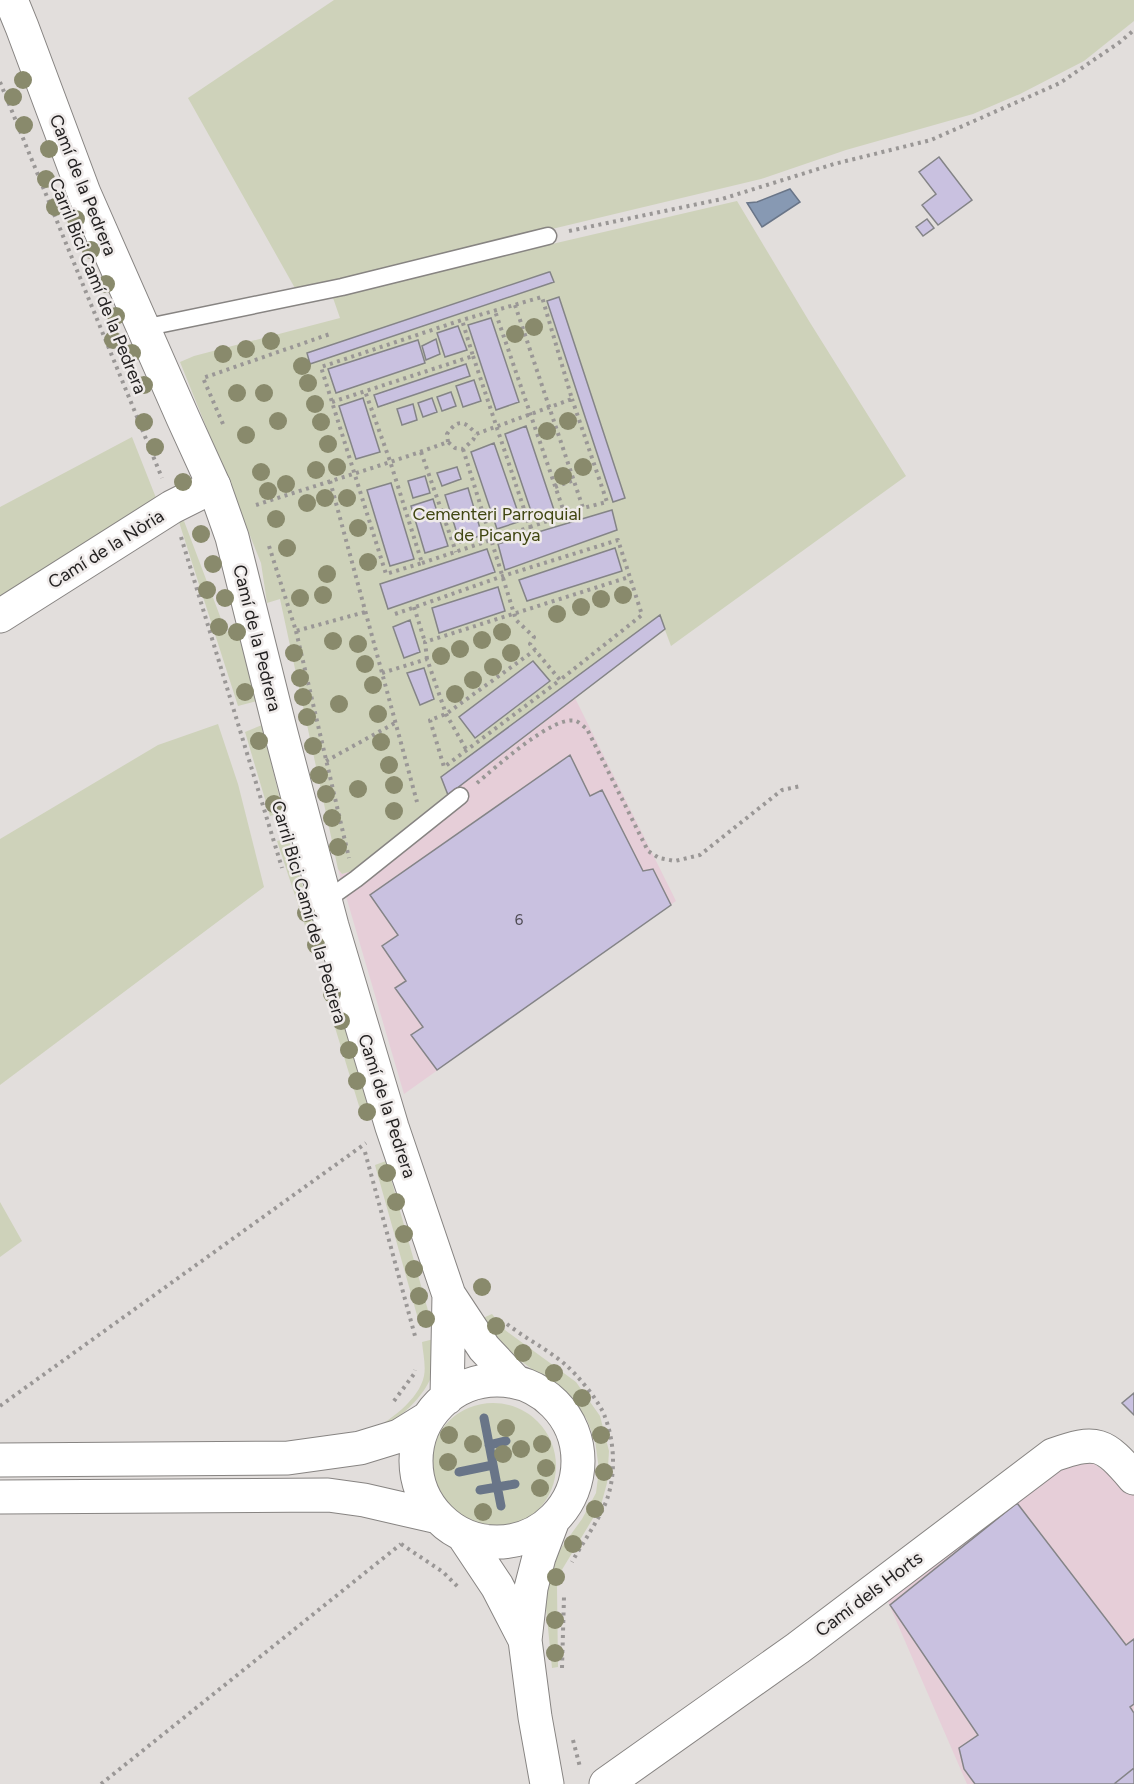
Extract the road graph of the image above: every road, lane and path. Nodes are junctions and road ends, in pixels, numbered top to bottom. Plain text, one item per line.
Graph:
1 (11, 0) edge
2 (1134, 30) edge
3 (0, 82) edge
4 (548, 236) joint
5 (515, 305) junction
6 (495, 311) junction
7 (462, 320) junction
8 (143, 328) junction
9 (330, 334) dead end
10 (473, 356) junction
11 (365, 391) junction
12 (572, 399) junction
13 (332, 402) junction
14 (549, 407) junction
15 (530, 414) junction
16 (496, 426) junction
17 (224, 428) dead end
18 (476, 434) junction
19 (448, 442) junction
20 (463, 449) junction
21 (421, 452) junction
22 (390, 461) junction
23 (354, 472) junction
24 (162, 478) dead end
25 (574, 480) junction
26 (330, 481) junction
27 (214, 486) junction
28 (555, 486) junction
29 (252, 495) dead end
30 (256, 505) junction
31 (583, 508) junction
32 (565, 515) junction
33 (259, 516) dead end
34 (530, 527) junction
35 (180, 534) dead end
36 (266, 537) dead end
37 (492, 540) junction
38 (456, 552) junction
39 (422, 563) junction
40 (503, 576) junction
41 (629, 577) junction
42 (414, 607) junction
43 (365, 612) junction
44 (514, 612) junction
45 (395, 614) dead end
46 (0, 616) edge
47 (296, 631) junction
48 (425, 642) junction
49 (535, 650) junction
50 (427, 659) junction
51 (382, 673) junction
52 (560, 680) junction
53 (446, 714) junction
54 (395, 723) junction
55 (467, 751) junction
56 (326, 760) junction
57 (801, 786) dead end
58 (460, 796) joint
59 (418, 807) dead end
60 (351, 866) dead end
61 (284, 875) dead end
62 (325, 901) junction
63 (392, 1126) junction
64 (360, 1134) dead end
65 (363, 1145) junction
66 (449, 1295) junction
67 (415, 1344) dead end
68 (415, 1364) dead end
69 (516, 1382) junction
70 (394, 1402) dead end
71 (0, 1406) edge
72 (437, 1408) junction
73 (0, 1460) edge
74 (1134, 1478) edge
75 (0, 1497) edge
76 (553, 1520) junction
77 (451, 1526) junction
78 (392, 1540) dead end
79 (401, 1544) junction
80 (460, 1589) dead end
81 (525, 1640) junction
82 (102, 1784) edge
83 (547, 1784) edge
84 (606, 1784) edge

1 - 8 street, Camí de la Pedrera
2 - 4 path
3 - 24 path, Carril Bici Camí de la Pedrera
4 - 8 lane
5 - 6 path
5 - 12 path
5 - 14 path
6 - 7 path
6 - 15 path
7 - 10 path
7 - 13 path
8 - 27 street, Camí de la Pedrera
9 - 17 path
10 - 11 path
10 - 16 path
11 - 13 path
11 - 22 path
12 - 14 path
12 - 31 path
13 - 23 path
14 - 15 path
14 - 25 path
15 - 16 path
15 - 28 path
16 - 18 path
16 - 34 path
18 - 19 path
18 - 20 path
19 - 20 path
19 - 21 path
20 - 37 path
21 - 22 path
21 - 38 path
22 - 23 path
22 - 39 path
23 - 26 path
23 - 39 path
25 - 28 path
25 - 31 path
26 - 30 path
26 - 43 path
27 - 46 street, Camí de la Nòria
27 - 62 street, Camí de la Pedrera
28 - 32 path
29 - 30 path
30 - 33 path
31 - 32 path
32 - 34 path
34 - 37 path
35 - 61 path, Carril Bici Camí de la Pedrera
36 - 47 path
37 - 38 path
37 - 40 path
38 - 39 path
40 - 41 path
40 - 42 path
40 - 44 path
41 - 44 path
41 - 52 path
42 - 45 path
42 - 48 path
43 - 47 path
43 - 51 path
44 - 48 path
44 - 49 path
47 - 56 path
48 - 50 path
49 - 52 path
49 - 53 path
50 - 51 path
50 - 53 path
51 - 54 path
52 - 55 path
53 - 55 path
53 - 55 path
54 - 56 path
54 - 59 path
56 - 60 path
57 - 58 path
58 - 62 lane
62 - 63 street, Camí de la Pedrera
63 - 65 path
63 - 66 street, Camí de la Pedrera
64 - 65 path
65 - 67 path
65 - 71 path
66 - 69 street, Camí de la Pedrera
66 - 72 street, Camí de la Pedrera
68 - 70 path
69 - 72 street
69 - 76 street
72 - 73 street
72 - 77 street
74 - 84 street, Camí dels Horts
75 - 77 street
76 - 77 street
76 - 81 street
77 - 81 street
78 - 79 path
79 - 80 path
79 - 82 path
81 - 83 street

